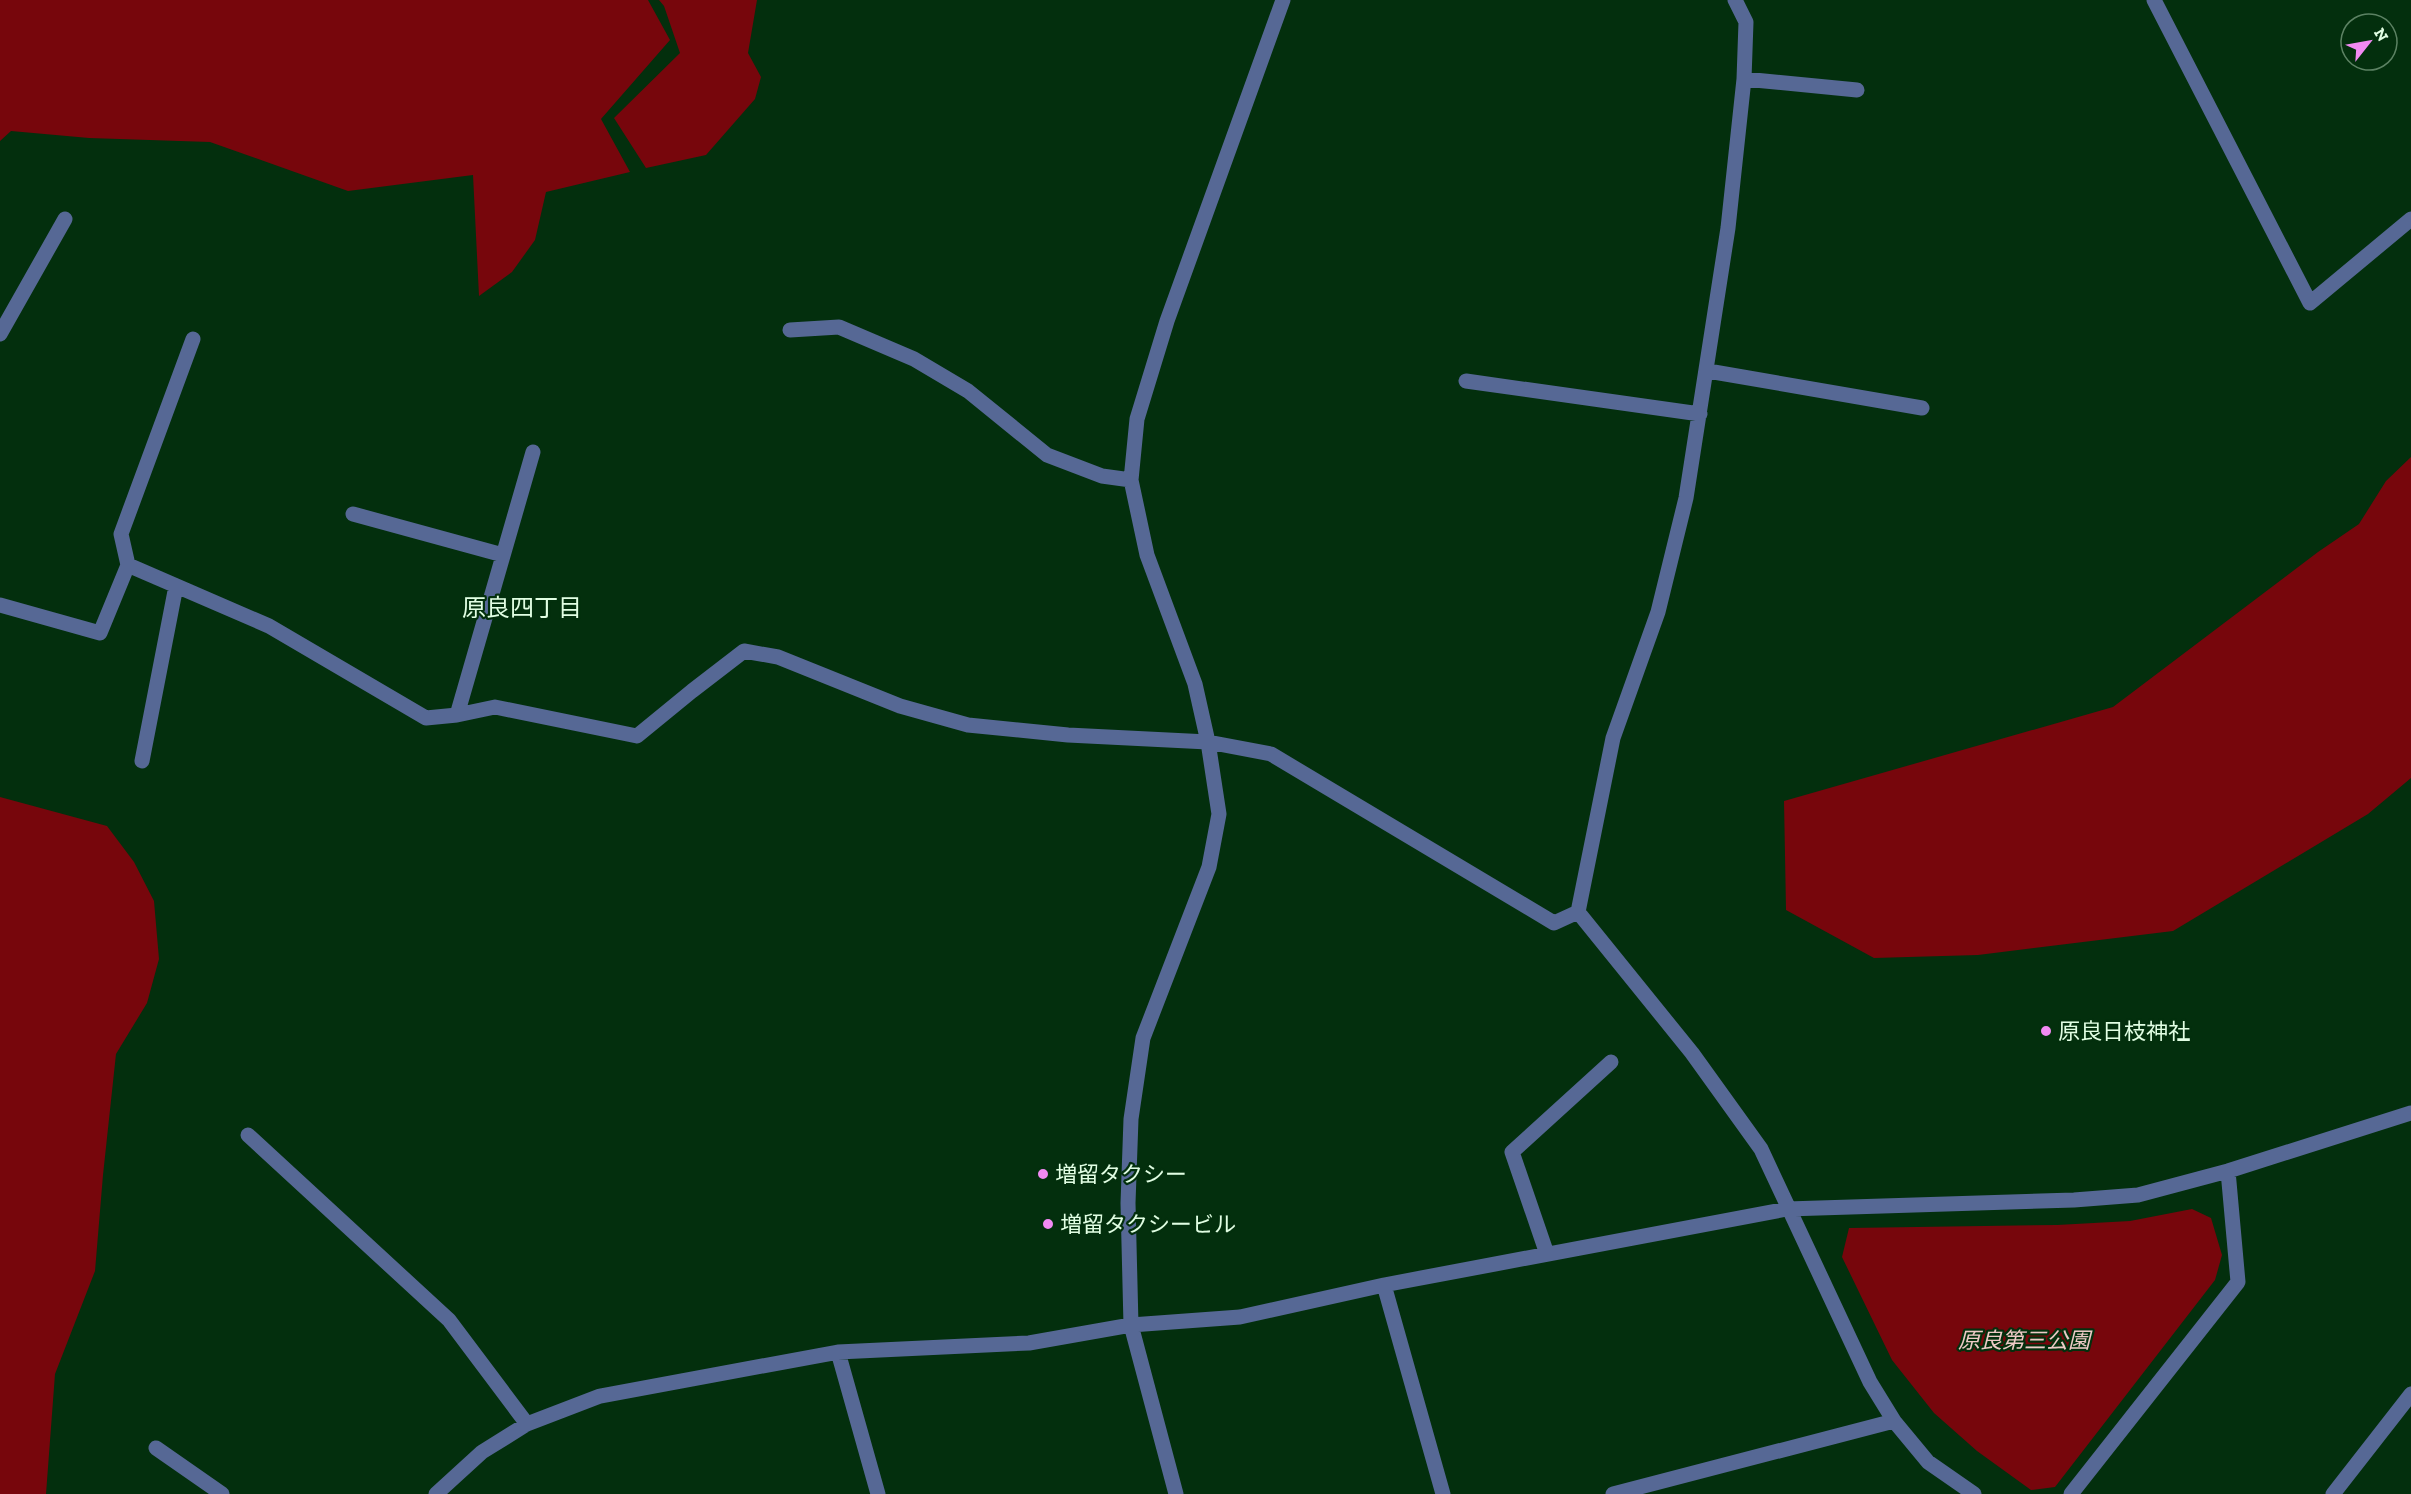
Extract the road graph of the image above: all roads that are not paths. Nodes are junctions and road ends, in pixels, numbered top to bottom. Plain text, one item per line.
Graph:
1 (1283, 0) edge
2 (1735, 0) edge
3 (2154, 0) edge
4 (1744, 79) junction
5 (1857, 90) dead end
6 (65, 219) dead end
7 (2411, 219) edge
8 (790, 330) dead end
9 (0, 334) edge
10 (193, 339) dead end
11 (1708, 371) junction
12 (1466, 381) dead end
13 (1922, 408) dead end
14 (1700, 414) junction
15 (533, 452) dead end
16 (1131, 480) junction
17 (353, 514) dead end
18 (503, 555) junction
19 (128, 565) junction
20 (177, 586) junction
21 (0, 605) edge
22 (457, 716) junction
23 (1208, 742) junction
24 (142, 761) dead end
25 (1578, 912) junction
26 (1611, 1062) dead end
27 (2411, 1113) edge
28 (248, 1135) dead end
29 (2228, 1171) junction
30 (1787, 1209) junction
31 (1547, 1254) junction
32 (1384, 1285) junction
33 (1131, 1325) junction
34 (838, 1352) junction
35 (2411, 1394) edge
36 (1894, 1421) junction
37 (527, 1424) junction
38 (156, 1448) dead end
39 (1662, 1488) edge
40 (222, 1494) edge
41 (436, 1494) edge
42 (878, 1494) edge
43 (1176, 1494) edge
44 (1443, 1494) edge
45 (1613, 1494) edge
46 (1974, 1494) edge
47 (2071, 1494) edge
48 (2334, 1494) edge

1 - 16 street
2 - 4 street
3 - 7 street
4 - 5 street
4 - 11 street
6 - 9 street
8 - 16 street
10 - 19 street
11 - 13 street
11 - 14 street
12 - 14 street
14 - 25 street
15 - 18 street
16 - 23 street
17 - 18 street
18 - 22 street
19 - 20 street
19 - 21 street
20 - 22 street
20 - 24 street
22 - 23 street
23 - 25 street
23 - 33 street
25 - 30 street
26 - 31 street
27 - 29 street
28 - 37 street
29 - 30 street
29 - 47 street
30 - 31 street
30 - 36 street
31 - 32 street
32 - 33 street
32 - 44 street
33 - 34 street
33 - 43 street
34 - 37 street
34 - 42 street
35 - 48 street
36 - 39 street
36 - 46 street
37 - 41 street
38 - 40 street
39 - 45 street

